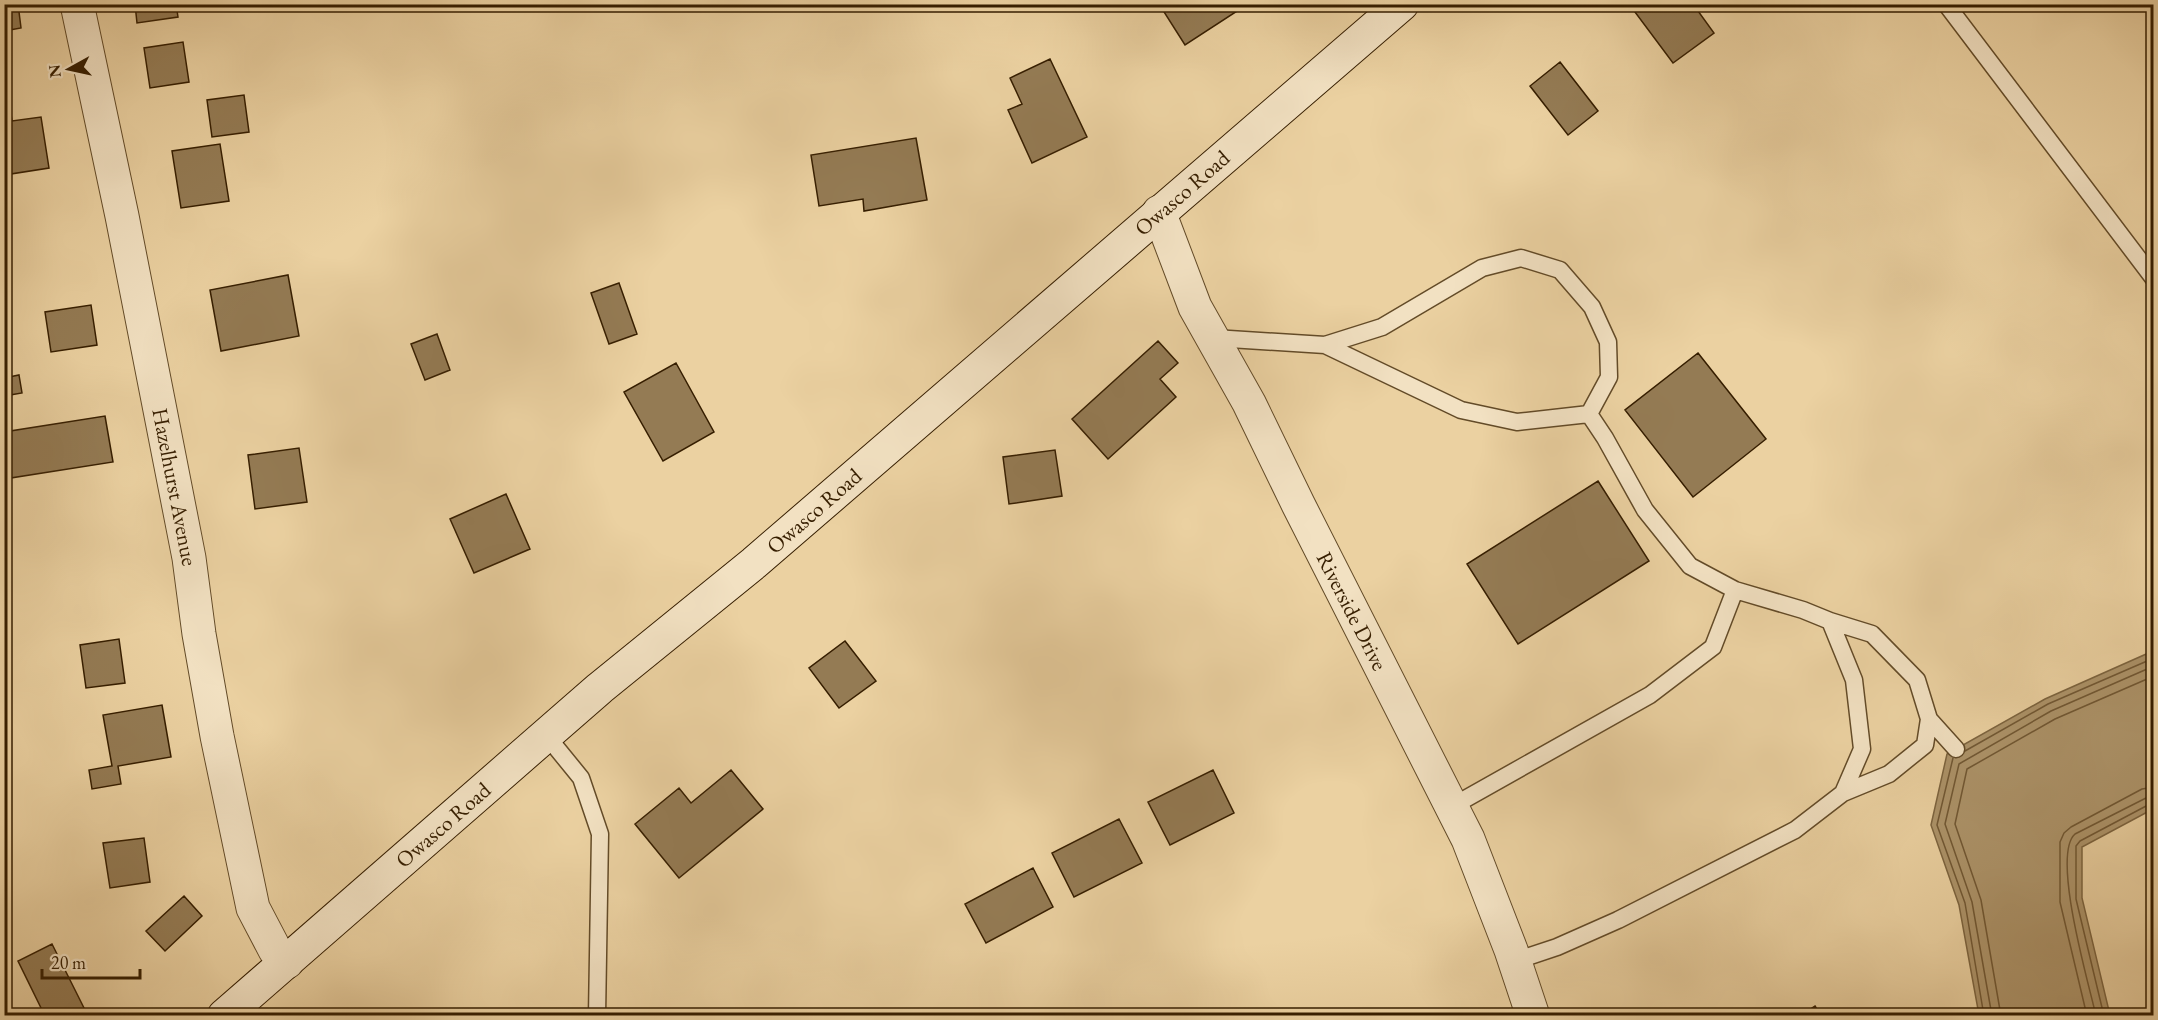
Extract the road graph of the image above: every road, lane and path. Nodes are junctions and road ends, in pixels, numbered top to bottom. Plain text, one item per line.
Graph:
1 (77, 4) edge
2 (1402, 4) edge
3 (1946, 4) edge
4 (1159, 212) junction
5 (2154, 279) edge
6 (1215, 338) junction
7 (1325, 345) junction
8 (1589, 414) junction
9 (1735, 590) junction
10 (1830, 621) junction
11 (1929, 719) junction
12 (546, 735) junction
13 (1956, 749) dead end
14 (1843, 793) junction
15 (1451, 807) junction
16 (1515, 961) junction
17 (287, 962) junction
18 (224, 1016) edge
19 (597, 1016) edge
20 (1533, 1016) edge

1 - 17 street, Hazelhurst Avenue
2 - 4 street, Owasco Road
3 - 5 lane
4 - 6 street, Riverside Drive
4 - 12 street, Owasco Road
6 - 7 lane
6 - 15 street, Riverside Drive
7 - 8 lane
7 - 8 lane
8 - 9 lane
9 - 10 lane
9 - 15 lane
10 - 11 lane
10 - 14 lane
11 - 13 lane
11 - 14 lane
12 - 17 street, Owasco Road
12 - 19 lane
14 - 16 lane
15 - 16 street, Riverside Drive
16 - 20 street, Riverside Drive
17 - 18 street, Owasco Road

